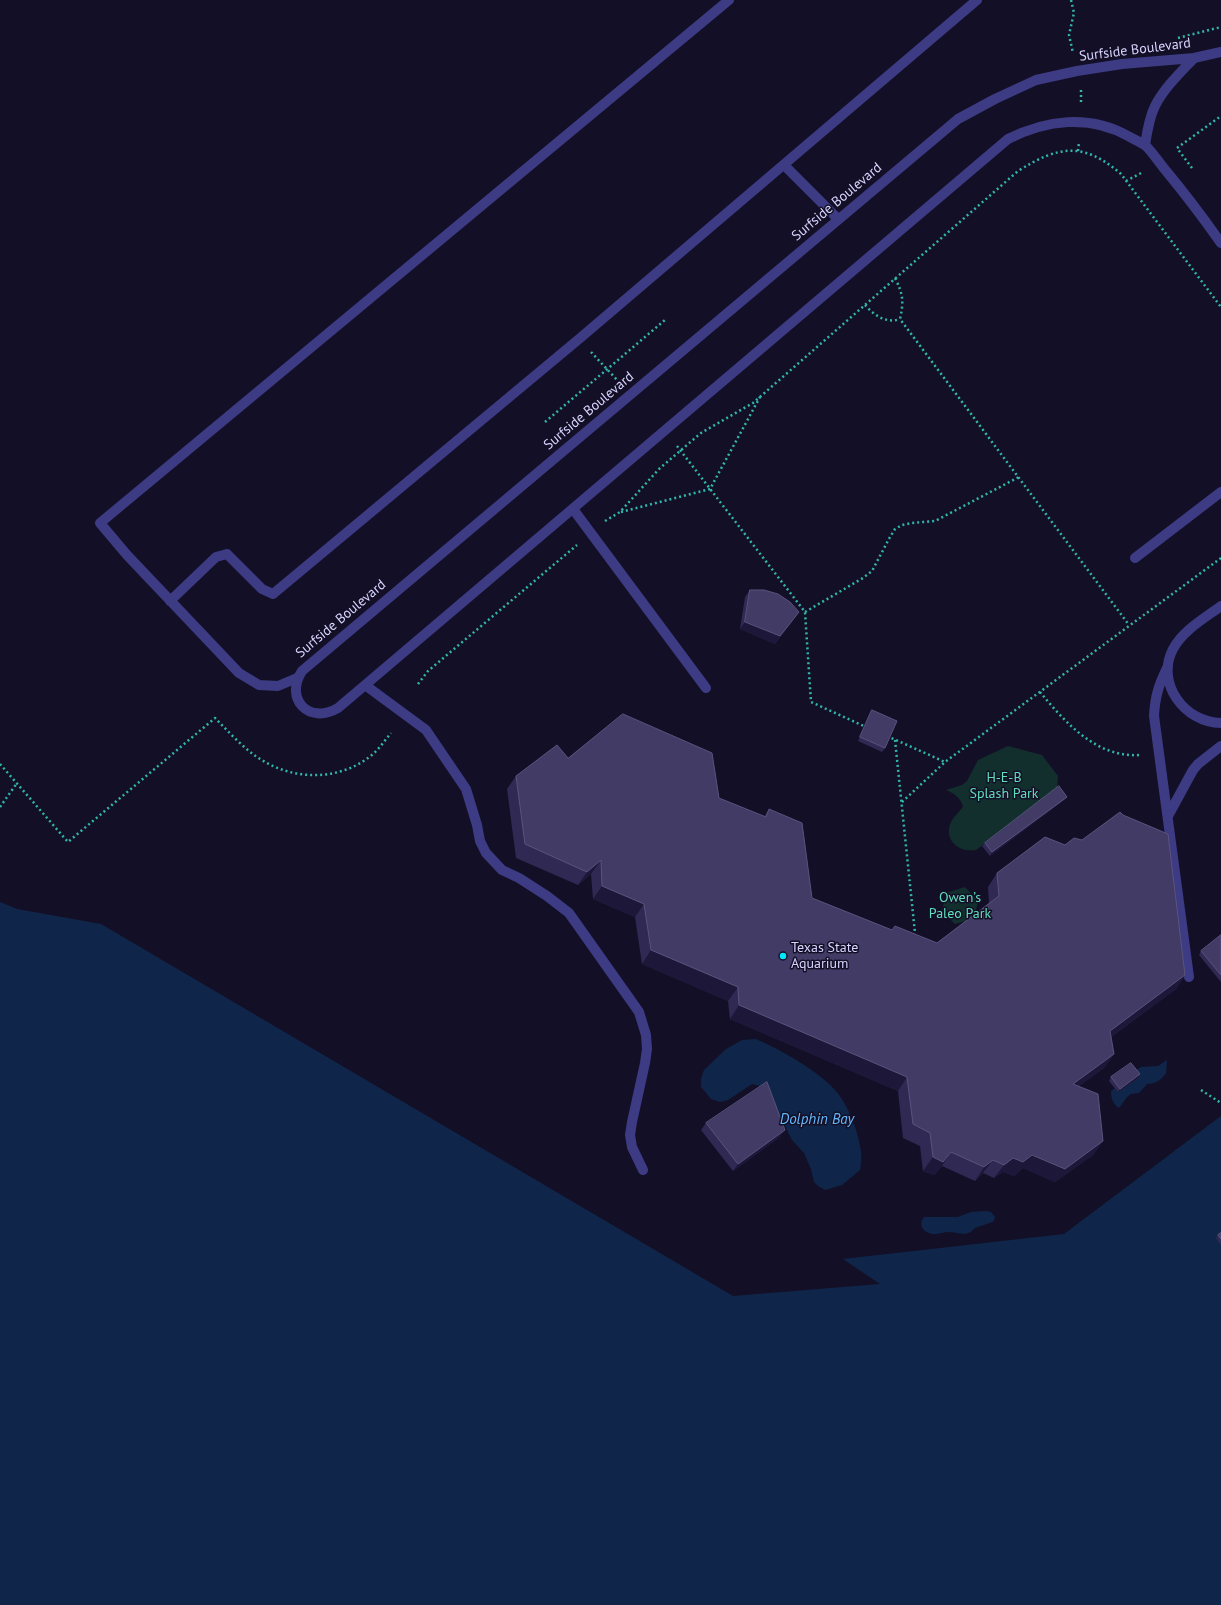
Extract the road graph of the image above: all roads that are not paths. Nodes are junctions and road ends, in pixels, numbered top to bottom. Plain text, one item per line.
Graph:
1 (729, 0) edge
2 (977, 0) edge
3 (1221, 52) edge
4 (1194, 58) junction
5 (1145, 145) junction
6 (784, 165) junction
7 (838, 219) junction
8 (1221, 243) edge
9 (1221, 492) edge
10 (573, 509) junction
11 (1135, 558) dead end
12 (170, 601) junction
13 (1221, 606) edge
14 (1168, 666) junction
15 (297, 678) junction
16 (365, 685) junction
17 (706, 688) dead end
18 (1221, 722) edge
19 (1221, 746) edge
20 (1168, 816) junction
21 (1189, 977) dead end
22 (643, 1170) dead end

1 - 12 street
2 - 6 street
3 - 4 street, Surfside Boulevard
4 - 5 street
4 - 7 street, Surfside Boulevard
5 - 8 street
5 - 10 street, Surfside Boulevard
6 - 7 street
6 - 12 street
7 - 15 street, Surfside Boulevard
9 - 11 street
10 - 16 street, Surfside Boulevard
10 - 17 street
12 - 15 street
13 - 14 street
14 - 18 street
14 - 20 street
15 - 16 street, Surfside Boulevard
16 - 22 street
19 - 20 street
20 - 21 street

